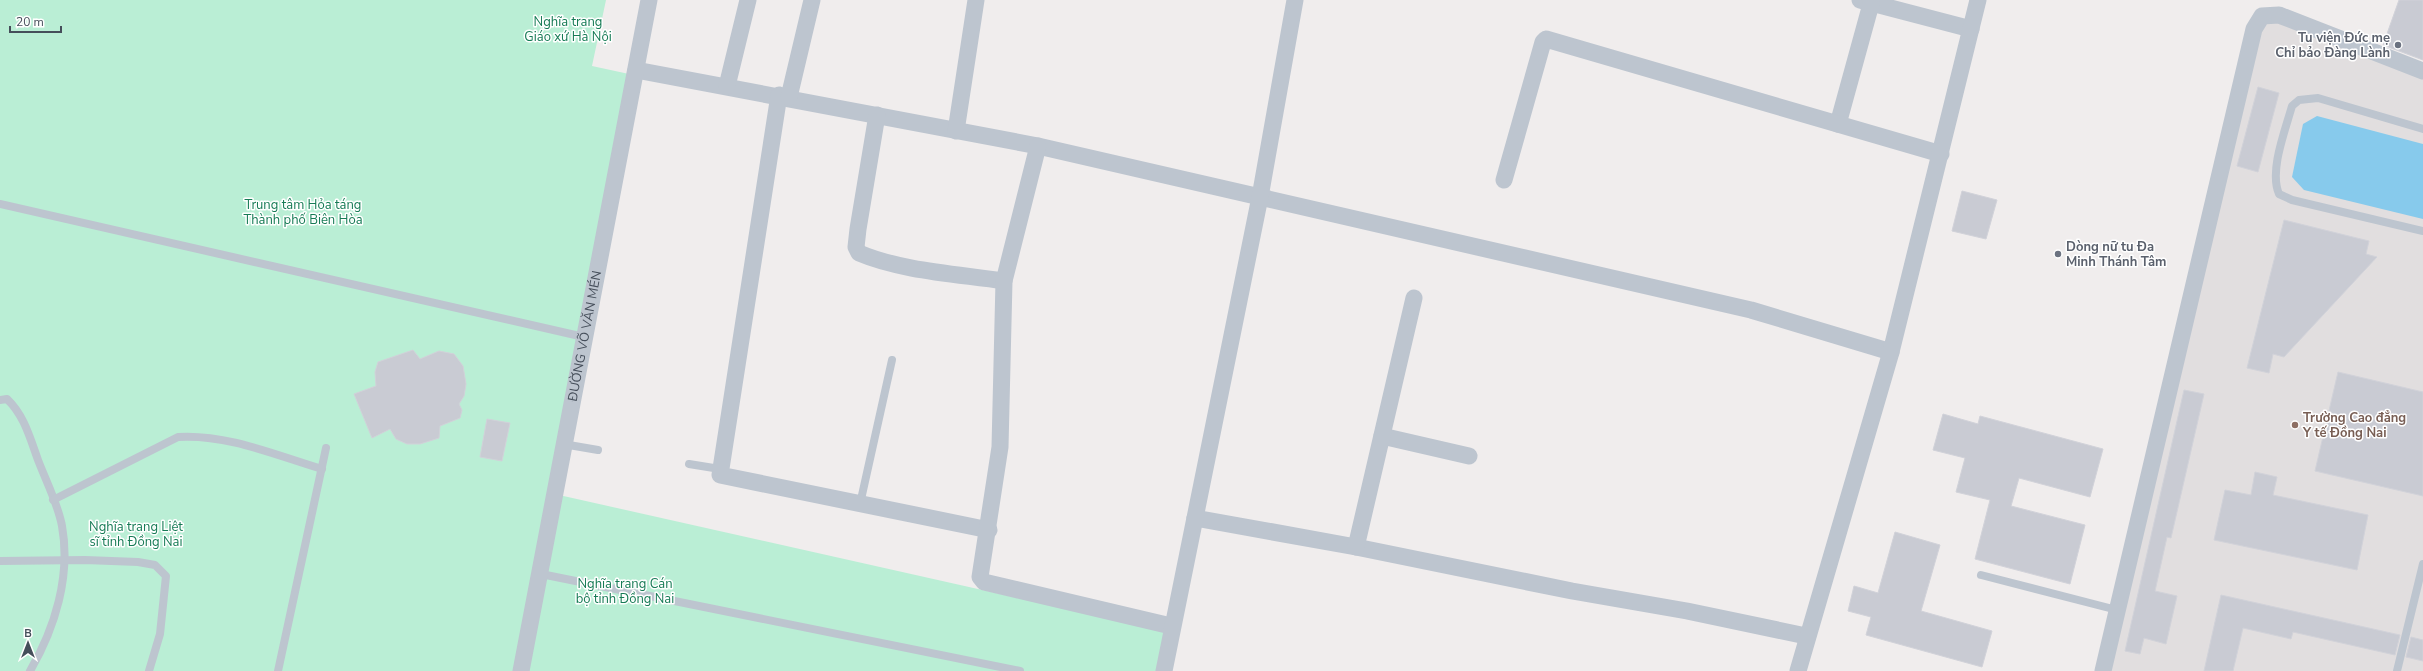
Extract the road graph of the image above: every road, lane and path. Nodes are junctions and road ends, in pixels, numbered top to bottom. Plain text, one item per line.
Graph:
1 (649, 0) edge
2 (748, 0) edge
3 (812, 0) edge
4 (976, 0) edge
5 (1295, 0) edge
6 (1978, 0) edge
7 (1866, 2) edge
8 (1971, 29) junction
9 (636, 70) junction
10 (2423, 71) edge
11 (727, 86) junction
12 (784, 96) junction
13 (877, 115) junction
14 (1838, 124) junction
15 (2423, 129) edge
16 (956, 131) junction
17 (1038, 146) junction
18 (1941, 154) junction
19 (1504, 180) dead end
20 (1260, 197) junction
21 (0, 204) edge
22 (2423, 231) edge
23 (1004, 281) junction
24 (1414, 298) dead end
25 (584, 337) junction
26 (1891, 352) junction
27 (892, 360) dead end
28 (0, 400) edge
29 (1382, 436) junction
30 (563, 444) junction
31 (326, 448) dead end
32 (598, 450) dead end
33 (1469, 456) dead end
34 (689, 464) dead end
35 (322, 469) junction
36 (720, 469) junction
37 (53, 500) junction
38 (860, 504) junction
39 (1195, 518) junction
40 (989, 530) junction
41 (1356, 547) junction
42 (65, 560) junction
43 (0, 561) edge
44 (2423, 564) edge
45 (541, 574) junction
46 (1981, 575) dead end
47 (2117, 610) junction
48 (1171, 626) junction
49 (1806, 636) junction
50 (30, 671) edge
51 (148, 671) edge
52 (278, 671) edge
53 (520, 671) edge
54 (1020, 671) edge
55 (1164, 671) edge
56 (1798, 671) edge
57 (2103, 671) edge
58 (2397, 671) edge

1 - 9 street, ĐƯỜNG VÕ VĂN MÉN
2 - 11 street
3 - 12 street
4 - 16 street
5 - 20 street
6 - 8 street
7 - 8 street
7 - 14 street
8 - 18 street
9 - 11 street
9 - 25 street, ĐƯỜNG VÕ VĂN MÉN
10 - 47 street
11 - 12 street
12 - 13 street
12 - 36 street
13 - 16 street
13 - 23 street
14 - 18 street
14 - 19 street
15 - 22 lane
16 - 17 street
17 - 20 street
17 - 23 street
18 - 26 street
20 - 26 street
20 - 39 street
21 - 25 lane
23 - 40 street
24 - 29 street
25 - 30 street, ĐƯỜNG VÕ VĂN MÉN
26 - 49 street
27 - 38 lane
28 - 37 lane
29 - 33 street
29 - 41 street
30 - 32 lane
30 - 45 street, ĐƯỜNG VÕ VĂN MÉN
31 - 35 lane
34 - 36 lane
35 - 37 lane
35 - 52 lane
36 - 38 street
37 - 42 lane
38 - 40 street
39 - 41 street
39 - 48 street
40 - 48 street
41 - 49 street
42 - 43 lane
42 - 50 lane
42 - 51 lane
44 - 58 lane
45 - 53 street, ĐƯỜNG VÕ VĂN MÉN
45 - 54 lane
46 - 47 lane
47 - 57 street
48 - 55 street
49 - 56 street

